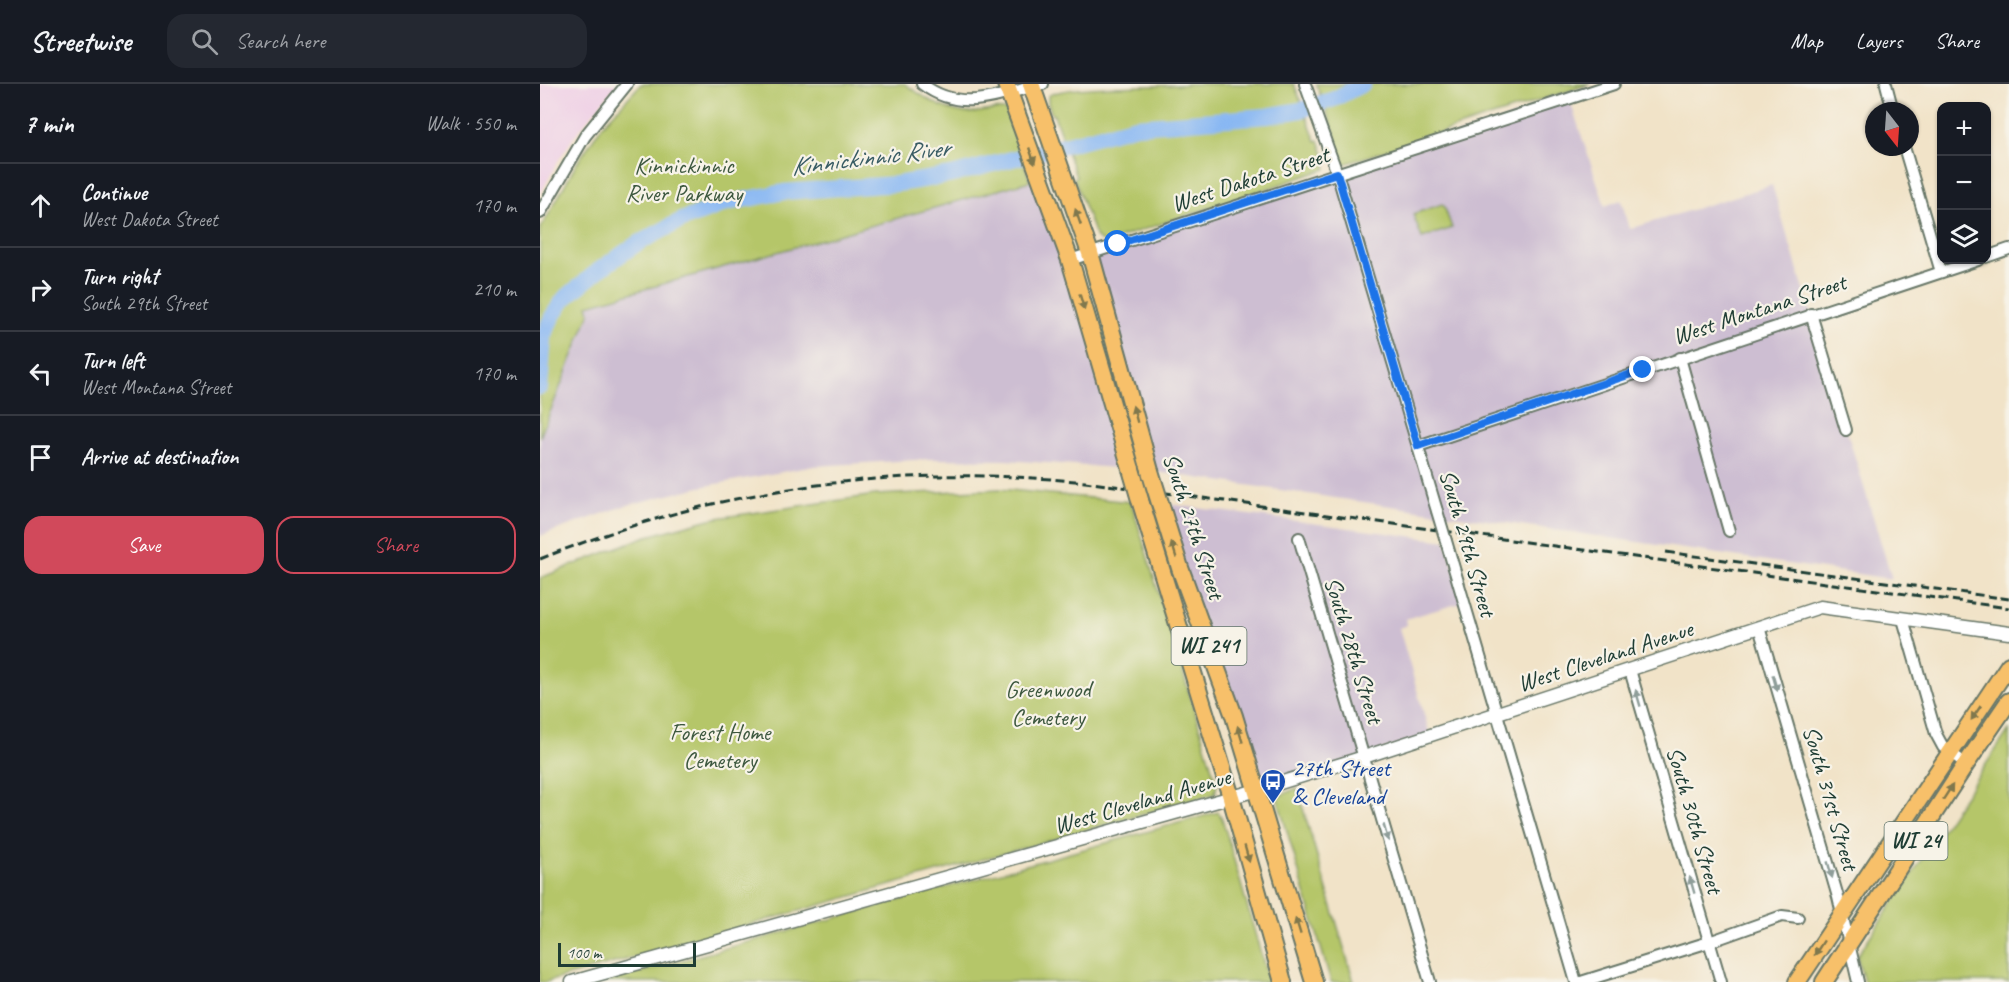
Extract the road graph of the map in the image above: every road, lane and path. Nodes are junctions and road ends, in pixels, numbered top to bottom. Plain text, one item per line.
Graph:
1 (627, 84) edge
2 (922, 84) edge
3 (1305, 84) edge
4 (1614, 84) edge
5 (1886, 84) edge
6 (1034, 85) edge
7 (1599, 86) edge
8 (1008, 88) edge
9 (1891, 102) edge
10 (1032, 121) junction
11 (1907, 156) edge
12 (1337, 173) junction
13 (540, 213) edge
14 (2009, 249) edge
15 (1090, 253) junction
16 (1991, 255) edge
17 (1070, 260) junction
18 (1966, 264) edge
19 (1941, 272) junction
20 (1811, 314) junction
21 (1680, 358) junction
22 (1846, 430) dead end
23 (1418, 446) junction
24 (1729, 531) dead end
25 (1299, 538) dead end
26 (1904, 619) junction
27 (1759, 627) junction
28 (2009, 633) edge
29 (2009, 664) edge
30 (1630, 670) junction
31 (2009, 701) edge
32 (1497, 713) junction
33 (1950, 753) junction
34 (1364, 757) junction
35 (1966, 764) junction
36 (1257, 790) junction
37 (1231, 797) junction
38 (1842, 915) junction
39 (1798, 918) dead end
40 (1708, 942) junction
41 (1848, 945) junction
42 (572, 982) edge
43 (1283, 982) edge
44 (1314, 982) edge
45 (1430, 982) edge
46 (1576, 982) edge
47 (1581, 982) edge
48 (1721, 982) edge
49 (1797, 982) edge
50 (1824, 982) edge
51 (1858, 982) edge

1 - 13 street
2 - 8 street
3 - 12 street, South 29th Street
4 - 7 street, West Dakota Street
5 - 9 street
6 - 8 street
6 - 10 main road, South 27th Street / WI 241
7 - 12 street, West Dakota Street
8 - 10 main road, South 27th Street / WI 241
15 -> 10 main road, South 27th Street / WI 241
10 -> 17 main road, South 27th Street / WI 241
11 - 19 street
12 - 15 street, West Dakota Street
12 - 23 street, South 29th Street
14 - 16 street
15 - 17 street, West Dakota Street
36 -> 15 main road, South 27th Street / WI 241, bridge
17 -> 37 main road, South 27th Street / WI 241, bridge
18 - 19 street, West Montana Street
19 - 20 street, West Montana Street
20 - 21 street, West Montana Street
20 - 22 street
21 - 23 street, West Montana Street
21 - 24 street
23 - 32 street, South 29th Street, bridge
25 - 34 street, South 28th Street
26 - 27 street, West Cleveland Avenue
26 - 28 street
26 - 33 street
27 - 30 street, West Cleveland Avenue
27 -> 38 street, South 31st Street
29 -> 33 main road, WI 24
30 - 32 street, West Cleveland Avenue
40 -> 30 street, South 30th Street
31 - 35 main road, WI 24
32 - 34 street, West Cleveland Avenue
32 - 46 street, South 29th Street
33 - 35 street
33 - 38 main road, WI 24
34 - 36 street, West Cleveland Avenue
34 -> 45 street, South 28th Street
41 -> 35 main road, WI 24
36 - 37 street, West Cleveland Avenue
44 -> 36 main road, South 27th Street / WI 241
37 - 42 street, West Cleveland Avenue
37 -> 43 main road, South 27th Street / WI 241
38 - 41 street, South 31st Street
38 -> 49 main road, WI 24
39 - 40 street
40 - 47 street
40 - 48 street, South 30th Street
41 - 50 main road, WI 24
41 - 51 street, South 31st Street

